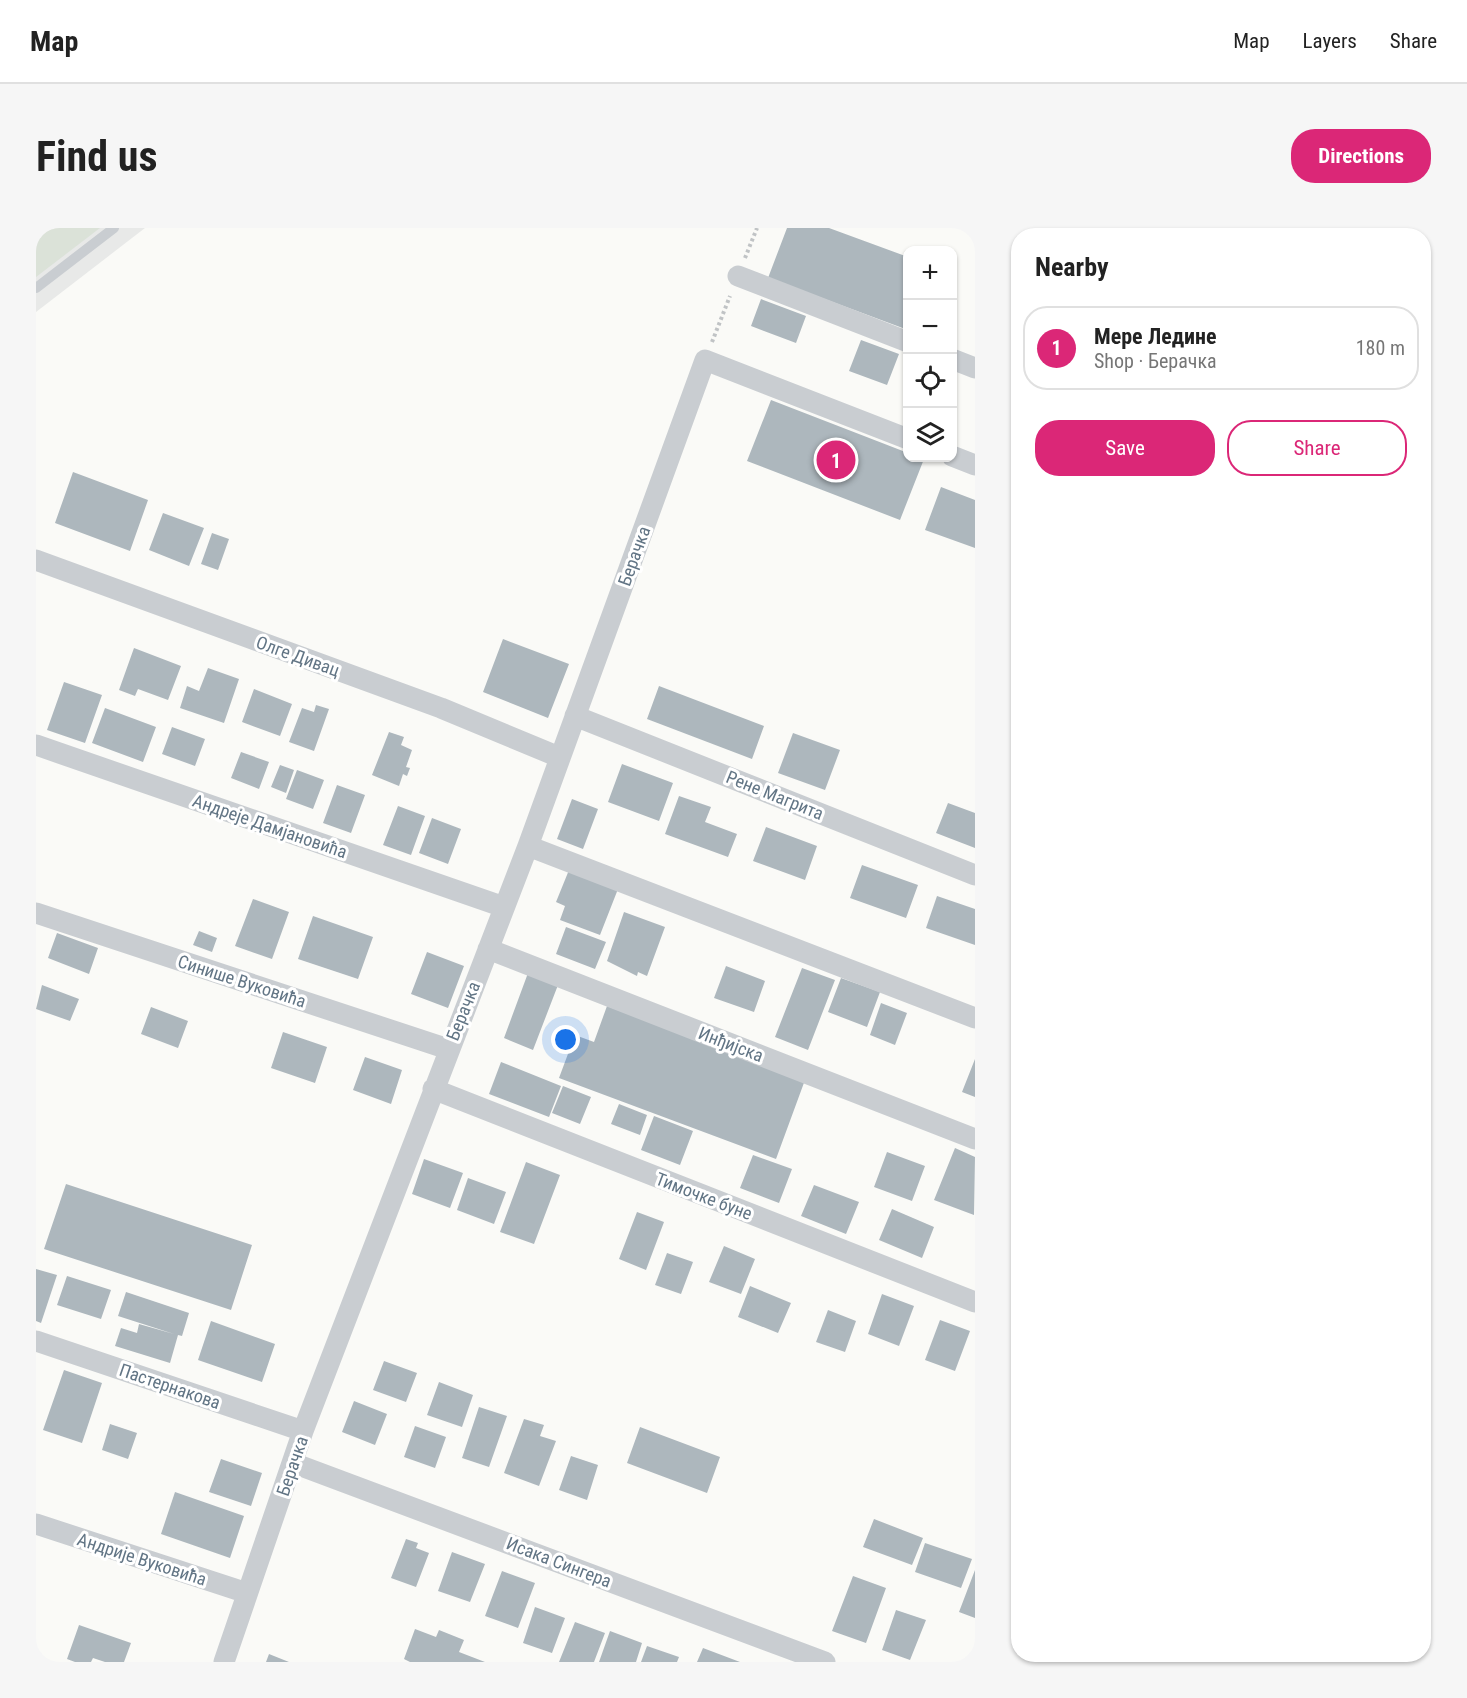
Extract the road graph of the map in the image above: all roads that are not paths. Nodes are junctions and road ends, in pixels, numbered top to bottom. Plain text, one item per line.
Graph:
1 (114, 228) edge
2 (738, 276) dead end
3 (36, 288) edge
4 (903, 340) edge
5 (957, 361) edge
6 (975, 368) edge
7 (903, 437) edge
8 (957, 458) edge
9 (975, 465) edge
10 (36, 560) edge
11 (575, 716) junction
12 (36, 745) edge
13 (559, 757) junction
14 (528, 846) junction
15 (975, 874) edge
16 (504, 907) junction
17 (36, 913) edge
18 (488, 949) junction
19 (975, 1018) edge
20 (448, 1049) junction
21 (433, 1089) junction
22 (975, 1139) edge
23 (975, 1302) edge
24 (36, 1341) edge
25 (303, 1431) junction
26 (293, 1463) junction
27 (36, 1524) edge
28 (247, 1593) junction
29 (224, 1662) edge
30 (825, 1662) edge

1 - 3 lane
2 - 4 street
5 - 6 street
7 - 11 street, Берачка
8 - 9 street
10 - 13 street, Олге Дивац
11 - 13 street, Берачка
11 - 15 street, Рене Магрита
12 - 16 street, Андреје Дамјановића
13 - 14 street, Берачка
14 - 16 street, Берачка
14 - 19 street
16 - 18 street, Берачка
17 - 20 street, Синише Вуковића
18 - 20 street, Берачка
18 - 22 street, Инђијска
20 - 21 street, Берачка
21 - 23 street, Тимочке буне
21 - 25 street, Берачка
24 - 25 street, Пастернакова
25 - 26 street, Берачка
26 - 28 street, Берачка
26 - 30 street, Исака Сингера
27 - 28 street, Андрије Вуковића
28 - 29 street, Берачка

